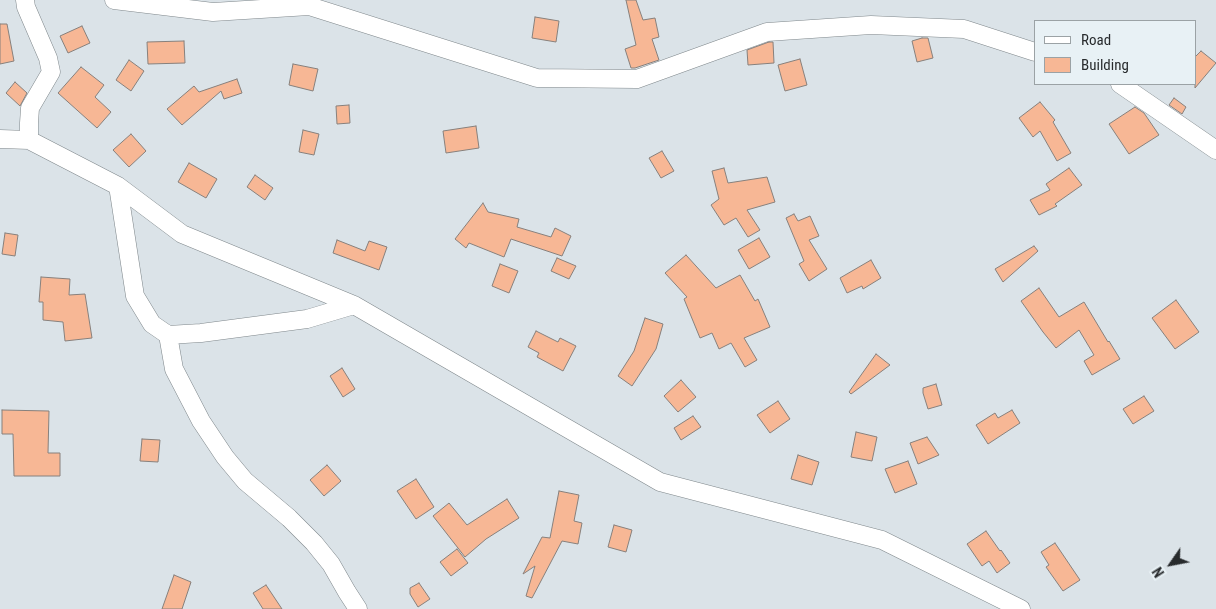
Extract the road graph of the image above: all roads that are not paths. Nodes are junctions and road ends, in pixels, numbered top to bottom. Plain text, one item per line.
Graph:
1 (25, 0) edge
2 (114, 0) edge
3 (1034, 52) edge
4 (1121, 85) edge
5 (0, 140) edge
6 (29, 140) junction
7 (1216, 150) edge
8 (118, 186) junction
9 (354, 306) junction
10 (168, 335) junction
11 (358, 609) edge
12 (1021, 609) edge

1 - 6 street
2 - 3 street
4 - 7 street
5 - 6 street
6 - 8 street
8 - 9 street
8 - 10 street
9 - 10 street
9 - 12 street
10 - 11 street

